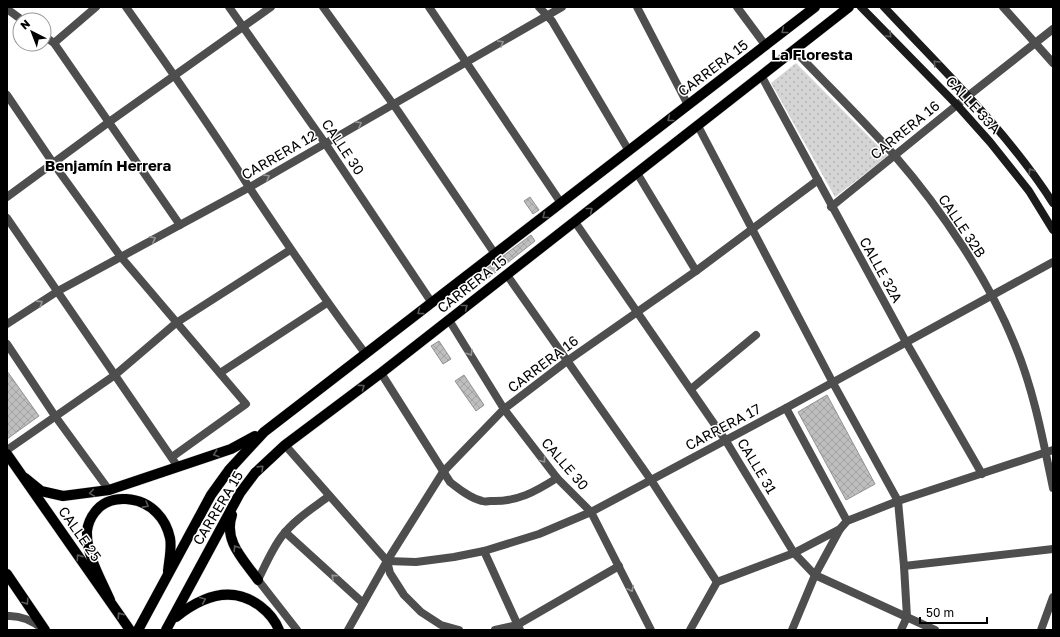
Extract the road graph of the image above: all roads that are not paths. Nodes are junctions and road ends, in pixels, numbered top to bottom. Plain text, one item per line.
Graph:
1 (96, 7) edge
2 (126, 7) edge
3 (229, 7) edge
4 (270, 7) edge
5 (323, 7) edge
6 (429, 7) edge
7 (540, 7) edge
8 (562, 7) edge
9 (637, 7) edge
10 (737, 7) edge
11 (815, 7) edge
12 (849, 7) edge
13 (862, 7) edge
14 (884, 7) edge
15 (1003, 7) edge
16 (548, 16) junction
17 (243, 26) junction
18 (1053, 29) edge
19 (54, 43) joint
20 (1036, 43) junction
21 (766, 46) junction
22 (795, 51) junction
23 (467, 62) junction
24 (1053, 63) edge
25 (174, 75) junction
26 (762, 77) junction
27 (7, 95) edge
28 (968, 96) junction
29 (394, 105) junction
30 (957, 105) junction
31 (688, 106) junction
32 (109, 122) junction
33 (698, 126) junction
34 (325, 143) junction
35 (629, 151) junction
36 (894, 156) junction
37 (53, 163) junction
38 (637, 174) junction
39 (818, 180) junction
40 (250, 187) junction
41 (7, 197) edge
42 (561, 203) junction
43 (1053, 204) edge
44 (831, 207) junction
45 (7, 218) edge
46 (575, 222) junction
47 (180, 225) junction
48 (752, 230) junction
49 (1053, 230) edge
50 (290, 250) junction
51 (495, 254) junction
52 (121, 257) junction
53 (1053, 262) edge
54 (696, 271) junction
55 (507, 275) junction
56 (58, 291) junction
57 (991, 295) junction
58 (432, 302) junction
59 (327, 303) junction
60 (638, 312) junction
61 (449, 320) junction
62 (176, 323) junction
63 (7, 324) edge
64 (756, 335) dead end
65 (906, 342) junction
66 (7, 344) edge
67 (365, 353) junction
68 (567, 361) junction
69 (220, 373) junction
70 (381, 373) junction
71 (115, 375) junction
72 (833, 383) junction
73 (691, 389) junction
74 (786, 408) junction
75 (504, 409) junction
76 (55, 416) junction
77 (264, 432) junction
78 (726, 440) junction
79 (286, 445) junction
80 (7, 450) edge
81 (1049, 452) edge
82 (7, 454) edge
83 (172, 457) junction
84 (178, 467) junction
85 (443, 472) junction
86 (982, 474) junction
87 (25, 478) junction
88 (557, 478) junction
89 (651, 480) junction
90 (1053, 488) edge
91 (109, 490) junction
92 (329, 496) junction
93 (236, 501) junction
94 (898, 501) junction
95 (591, 512) junction
96 (847, 521) junction
97 (840, 529) junction
98 (285, 532) junction
99 (1053, 549) edge
100 (484, 551) junction
101 (794, 553) junction
102 (387, 561) junction
103 (619, 566) junction
104 (904, 566) junction
105 (7, 574) edge
106 (815, 575) junction
107 (167, 576) junction
108 (258, 580) junction
109 (717, 582) junction
110 (1053, 597) edge
111 (110, 600) junction
112 (363, 602) junction
113 (7, 616) edge
114 (907, 617) junction
115 (274, 620) junction
116 (168, 626) edge
117 (519, 627) edge
118 (44, 630) edge
119 (130, 630) edge
120 (138, 630) edge
121 (279, 630) edge
122 (283, 630) edge
123 (297, 630) edge
124 (348, 630) edge
125 (460, 630) edge
126 (495, 630) edge
127 (652, 630) edge
128 (690, 630) edge
129 (792, 630) edge
130 (901, 630) edge
131 (934, 630) edge
132 (1041, 630) edge

1 - 19 street
2 - 25 street
3 - 17 street, CALLE 30
4 - 17 street
5 - 29 street
6 - 23 street
7 - 16 street
8 - 16 street, CARRERA 12
9 - 31 street
10 - 21 street
11 -> 21 main road, CARRERA 15
12 - 22 main road, CARRERA 15
13 -> 30 main road, CALLE 33A
28 -> 14 main road, CALLE 33A
15 - 20 street
23 -> 16 street, CARRERA 12
16 - 35 street
17 - 25 street
17 - 34 street, CALLE 30
18 - 20 street, CARRERA 16
19 - 32 street
20 - 24 street
20 - 28 street, CARRERA 16
21 - 31 main road, CARRERA 15
22 - 26 main road, CARRERA 15
22 - 36 street, CALLE 32B
23 - 29 street, CARRERA 12
23 - 42 street
25 - 32 street
25 - 40 street
26 - 33 main road, CARRERA 15
26 - 39 street, CALLE 32A
27 - 37 street
28 - 30 street, CARRERA 16
43 -> 28 main road, CALLE 33A
34 -> 29 street, CARRERA 12
29 - 51 street
30 - 36 street, CARRERA 16
30 - 49 main road, CALLE 33A
31 -> 35 main road, CARRERA 15
32 - 37 street
32 - 47 street
33 - 38 main road, CARRERA 15
33 - 48 street
40 -> 34 street, CARRERA 12
34 - 58 street, CALLE 30
35 - 42 main road, CARRERA 15
36 - 44 street, CARRERA 16
36 - 57 street, CALLE 32B
37 - 41 street
37 - 52 street
46 -> 38 main road, CARRERA 15
38 - 54 street
39 - 44 street, CALLE 32A
39 - 48 street, CARRERA 16
40 - 47 street, CARRERA 12
40 - 50 street
42 -> 51 main road, CARRERA 15
44 - 65 street, CALLE 32A
45 - 56 street
46 - 55 main road, CARRERA 15
46 - 60 street, CALLE 31
52 -> 47 street, CARRERA 12
48 - 54 street, CARRERA 16
48 - 72 street
50 - 59 street
50 - 62 street
51 - 58 main road, CARRERA 15
52 - 56 street, CARRERA 12
52 - 62 street
53 - 57 street, CARRERA 17
54 - 60 street, CARRERA 16
61 -> 55 main road, CARRERA 15
55 - 68 street
63 -> 56 street, CARRERA 12
56 - 71 street
57 - 65 street, CARRERA 17
57 - 81 street, CALLE 32B
58 -> 67 main road, CARRERA 15
59 - 67 street
59 - 69 street
60 - 68 street, CARRERA 16
60 - 73 street, CALLE 31
61 - 70 main road, CARRERA 15
61 -> 75 street, CALLE 30
62 - 69 street
62 - 71 street
64 - 73 street
65 - 72 street, CARRERA 17
65 - 86 street, CALLE 32A
66 - 76 street
67 - 77 main road, CARRERA 15
68 - 75 street, CARRERA 16
68 - 89 street
69 - 83 street
79 -> 70 main road, CARRERA 15
70 - 85 street
71 - 76 street
71 - 83 street
72 - 74 street, CARRERA 17
72 - 94 street
73 - 78 street, CALLE 31
74 - 78 street, CARRERA 17
74 - 96 street
75 - 85 street, CARRERA 16
75 -> 88 street, CALLE 30
76 - 80 street
76 - 91 street
77 -> 84 main road
77 - 107 main road, CARRERA 15
78 - 89 street, CARRERA 17
78 - 101 street, CALLE 31
79 - 92 street
93 -> 79 main road, CARRERA 15
81 - 86 street
81 - 90 street, CALLE 32B
82 - 87 main road, CALLE 25
83 - 84 street
84 - 91 main road
85 - 88 street
85 - 102 street, CARRERA 16
86 - 94 street
91 -> 87 main road
111 -> 87 main road, CALLE 25
88 - 95 street, CALLE 30
89 - 95 street, CARRERA 17
89 - 109 street
92 - 98 street
92 - 102 street
108 -> 93 main road
93 - 116 main road, CARRERA 15
94 - 96 street
94 - 104 street
95 - 100 street, CARRERA 17
95 - 103 street, CALLE 30
96 - 97 street
97 - 101 street
97 - 106 street
98 - 108 street
112 -> 98 street
99 - 104 street
100 - 102 street, CARRERA 17
100 - 117 street
101 - 106 street, CALLE 31
101 - 109 street
102 - 112 street, CARRERA 16
102 - 125 street
103 - 117 street
103 -> 127 street, CALLE 30
104 - 114 street
105 -> 118 main road
106 - 114 street, CALLE 31
106 - 129 street
111 -> 107 main road
107 - 120 main road, CARRERA 15
108 - 123 street
109 - 128 street
110 - 132 street
119 -> 111 main road, CALLE 25
112 - 124 street, CARRERA 16
113 - 118 street
114 - 130 street
114 - 131 street, CALLE 31
116 -> 115 main road
115 - 121 main road
115 - 122 street
117 - 126 street

